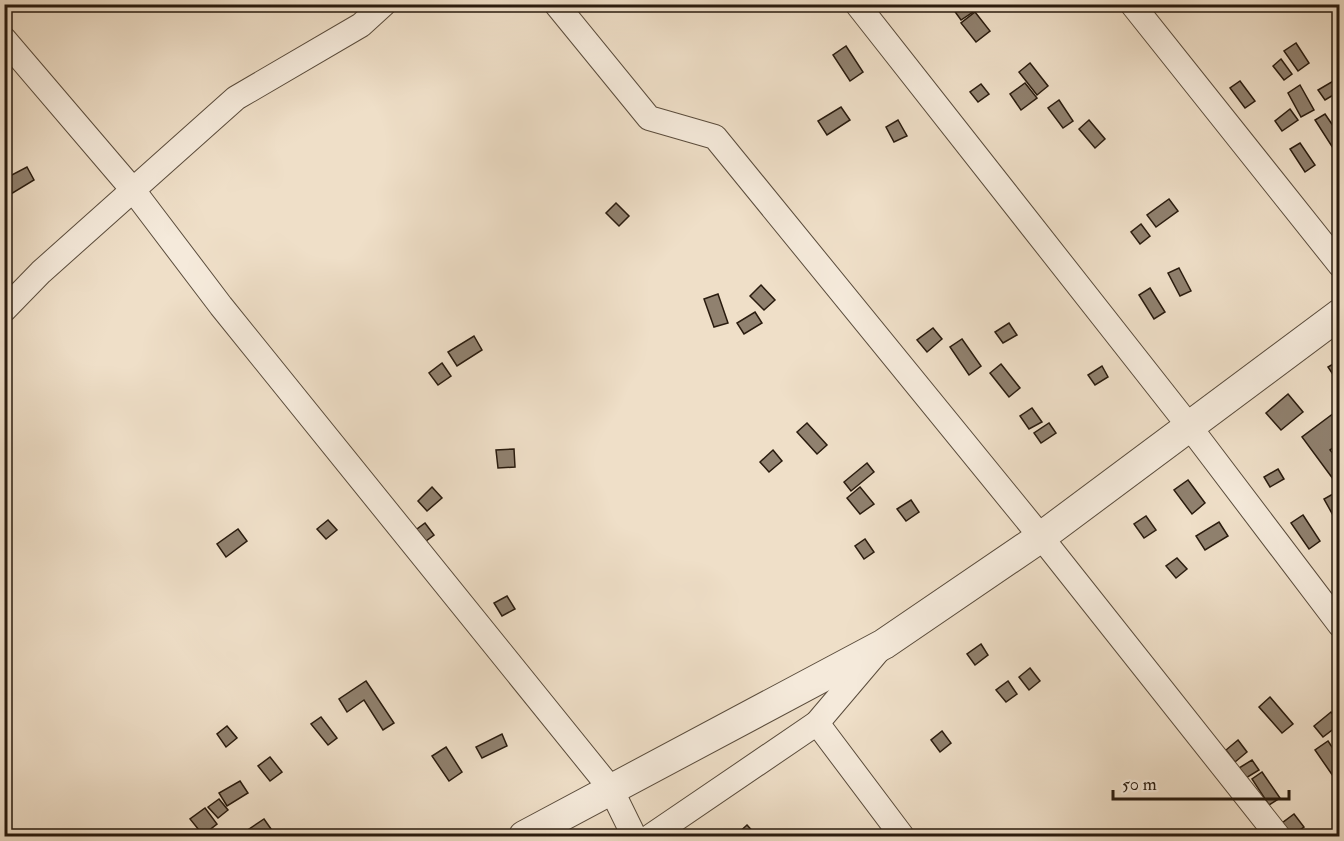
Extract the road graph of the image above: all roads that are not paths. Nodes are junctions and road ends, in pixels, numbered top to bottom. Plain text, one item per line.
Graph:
1 (384, 4) edge
2 (556, 4) edge
3 (857, 4) edge
4 (1132, 4) edge
5 (4, 39) edge
6 (133, 190) junction
7 (1340, 265) edge
8 (4, 310) edge
9 (1340, 314) edge
10 (1189, 426) junction
11 (1041, 537) junction
12 (1340, 625) edge
13 (884, 644) junction
14 (817, 723) junction
15 (610, 789) junction
16 (524, 837) edge
17 (634, 837) edge
18 (651, 837) edge
19 (902, 837) edge
20 (1278, 837) edge

1 - 6 street
2 - 11 street
3 - 10 street
4 - 7 street
5 - 6 street
6 - 8 street
6 - 15 street
9 - 10 street
10 - 11 street
10 - 12 street
11 - 13 street
11 - 20 street
13 - 14 street
13 - 15 street
14 - 18 street
14 - 19 street
15 - 16 street
15 - 17 street

